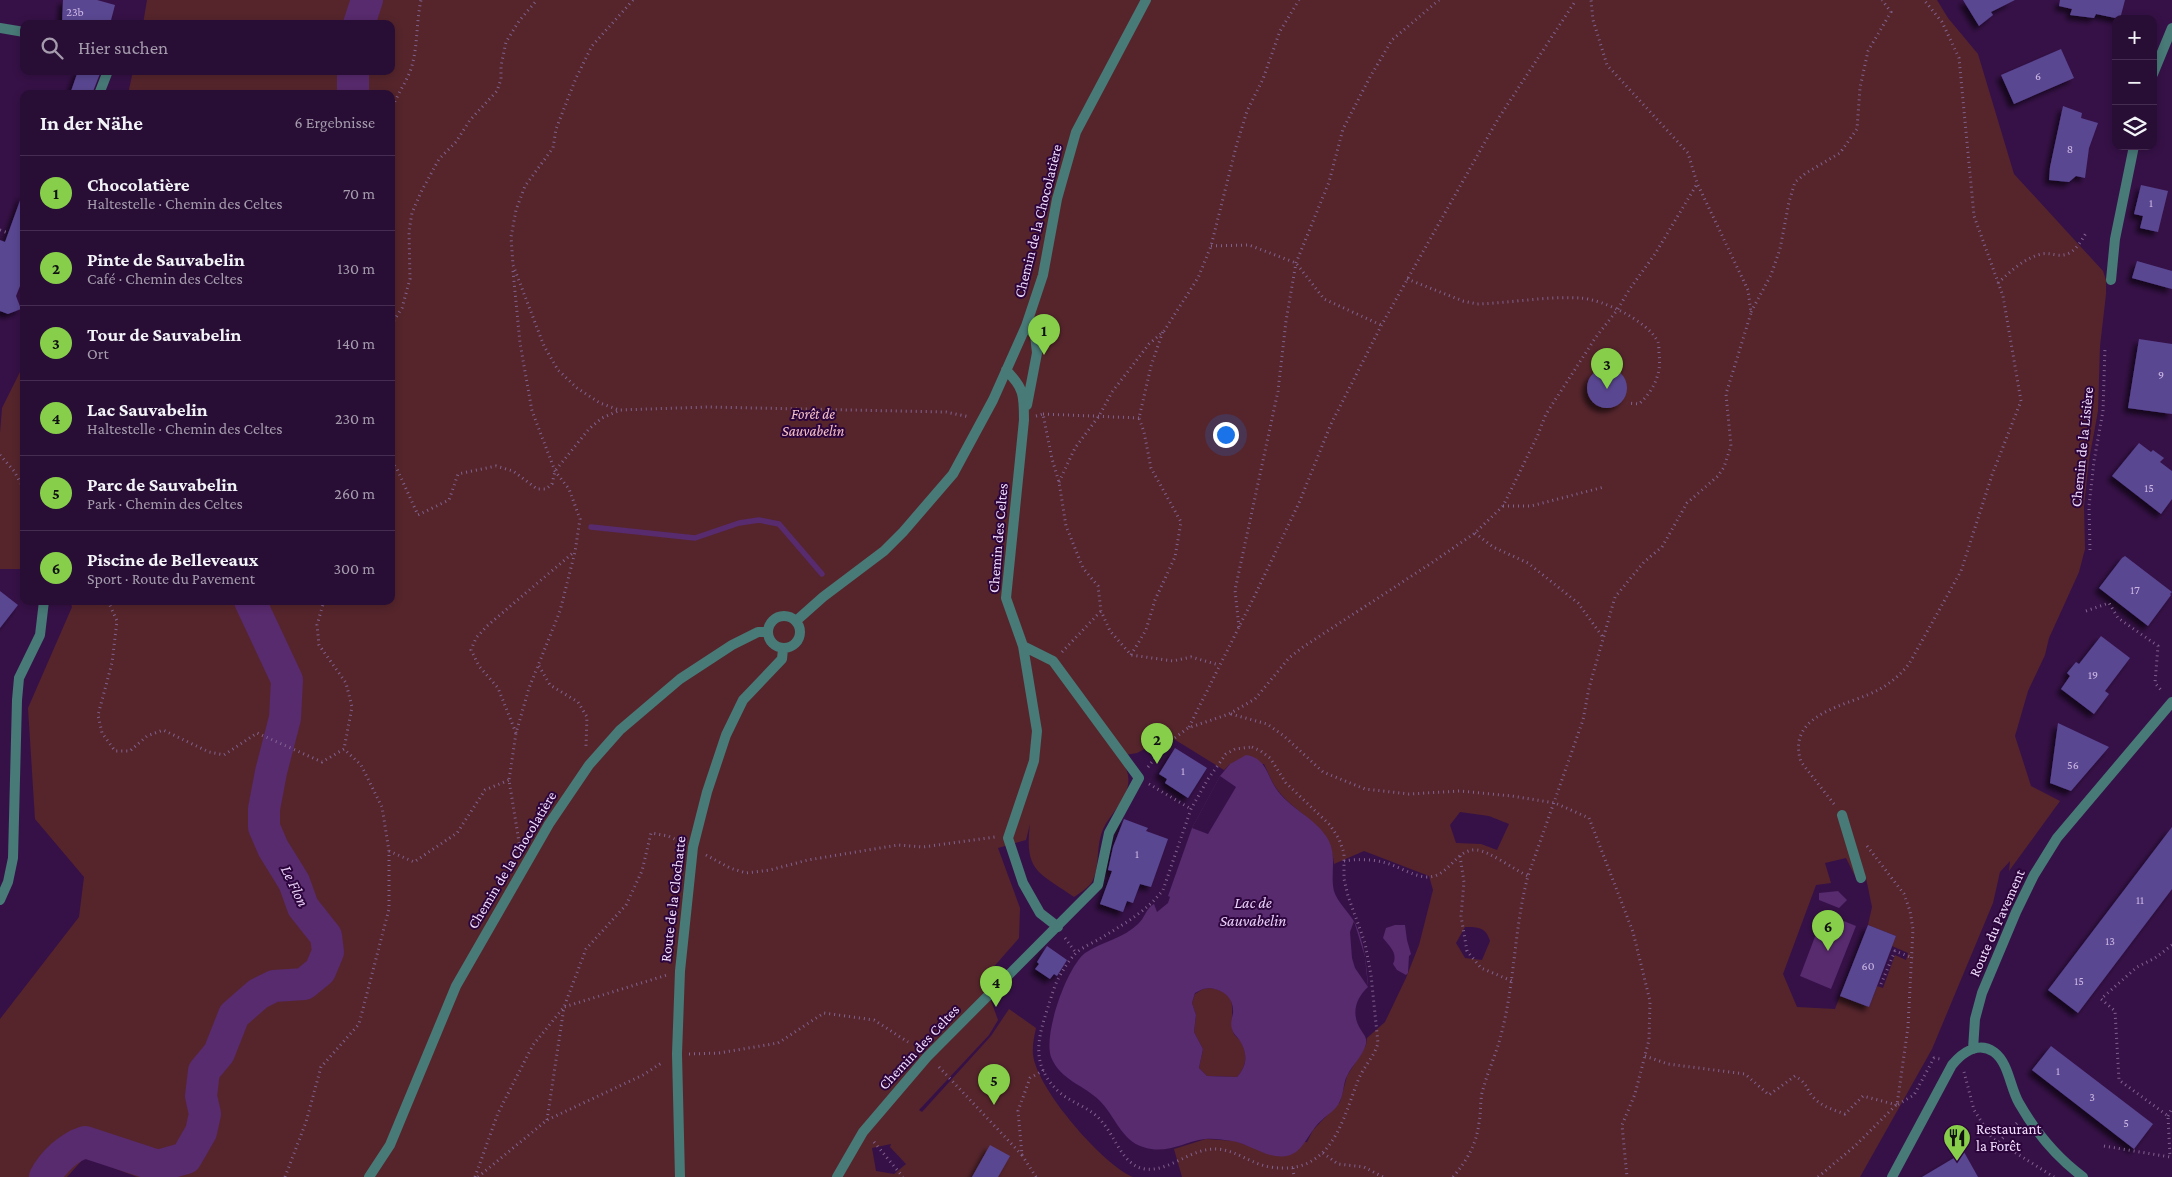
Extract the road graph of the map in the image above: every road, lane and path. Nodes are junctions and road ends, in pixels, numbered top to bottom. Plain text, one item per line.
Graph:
1 (421, 0) edge
2 (536, 0) edge
3 (633, 0) edge
4 (1146, 0) edge
5 (1299, 0) edge
6 (1439, 0) edge
7 (1575, 0) edge
8 (1592, 0) edge
9 (1882, 0) edge
10 (1924, 0) edge
11 (0, 28) edge
12 (2172, 28) edge
13 (20, 31) edge
14 (2157, 64) edge
15 (106, 75) edge
16 (101, 90) edge
17 (395, 100) edge
18 (2133, 150) edge
19 (1698, 183) junction
20 (0, 230) edge
21 (8, 233) dead end
22 (2086, 233) dead end
23 (1211, 246) junction
24 (1296, 262) junction
25 (513, 265) junction
26 (1407, 279) junction
27 (2111, 280) dead end
28 (1998, 283) junction
29 (1618, 310) junction
30 (1751, 313) junction
31 (395, 319) edge
32 (1026, 326) junction
33 (1381, 326) junction
34 (1164, 331) junction
35 (2105, 347) dead end
36 (1006, 370) junction
37 (1627, 403) dead end
38 (619, 410) junction
39 (1043, 414) junction
40 (1099, 416) junction
41 (1138, 418) junction
42 (1024, 420) junction
43 (981, 421) junction
44 (1023, 430) junction
45 (0, 455) edge
46 (395, 467) edge
47 (555, 471) junction
48 (20, 482) edge
49 (1060, 482) junction
50 (1604, 487) dead end
51 (1503, 506) junction
52 (1475, 533) junction
53 (2090, 550) dead end
54 (575, 552) junction
55 (44, 605) edge
56 (110, 605) edge
57 (323, 605) edge
58 (1101, 611) junction
59 (2086, 611) dead end
60 (796, 621) junction
61 (1239, 627) junction
62 (768, 632) junction
63 (1603, 637) junction
64 (1023, 646) junction
65 (783, 649) junction
66 (1132, 655) junction
67 (1052, 662) junction
68 (539, 665) junction
69 (1219, 665) junction
70 (2161, 690) dead end
71 (2172, 702) edge
72 (1229, 714) junction
73 (1188, 728) junction
74 (516, 733) junction
75 (344, 749) junction
76 (586, 752) dead end
77 (1139, 778) junction
78 (509, 780) junction
79 (1555, 803) junction
80 (1190, 809) junction
81 (1842, 814) joint
82 (1865, 843) dead end
83 (389, 851) junction
84 (521, 852) dead end
85 (1460, 856) junction
86 (1344, 861) junction
87 (1528, 876) junction
88 (1861, 878) dead end
89 (0, 900) edge
90 (1058, 927) junction
91 (2172, 945) edge
92 (1076, 953) junction
93 (1913, 958) junction
94 (680, 972) junction
95 (1512, 981) junction
96 (1881, 984) dead end
97 (1973, 1049) junction
98 (1645, 1056) junction
99 (1940, 1060) dead end
100 (939, 1067) dead end
101 (1044, 1070) junction
102 (1964, 1072) dead end
103 (1897, 1105) junction
104 (2172, 1108) edge
105 (2026, 1114) junction
106 (2168, 1116) junction
107 (547, 1120) dead end
108 (874, 1142) dead end
109 (1998, 1142) junction
110 (2104, 1146) dead end
111 (1323, 1154) junction
112 (1022, 1155) junction
113 (2171, 1158) edge
114 (1293, 1168) junction
115 (285, 1177) edge
116 (368, 1177) edge
117 (680, 1177) edge
118 (837, 1177) edge
119 (903, 1177) edge
120 (1036, 1177) edge
121 (1294, 1177) edge
122 (1383, 1177) edge
123 (1453, 1177) edge
124 (1627, 1177) edge
125 (1818, 1177) edge
126 (1892, 1177) edge
127 (2054, 1177) edge
128 (2084, 1177) edge

1 - 17 path
2 - 31 path
3 - 25 path
4 - 32 street, Chemin de la Chocolatière
5 - 23 path
6 - 24 path
7 - 26 path
8 - 19 path
9 - 30 path
10 - 28 path
11 - 13 street
12 - 14 street
15 - 16 street
18 - 27 street
19 - 29 path
19 - 30 path
20 - 21 path
22 - 28 path
23 - 24 path
23 - 34 path
24 - 33 path
24 - 61 path
25 - 38 path
25 - 47 path
26 - 29 path
26 - 33 path
28 - 81 path
29 - 37 path
29 - 51 path
30 - 63 path
32 - 36 street, Chemin de la Chocolatière
32 - 44 street, Chemin des Celtes
33 - 61 path
34 - 40 path
34 - 41 path
35 - 53 path, Chemin de la Lisière
36 - 42 street, Chemin des Celtes
36 - 43 street, Chemin de la Chocolatière
38 - 43 path
38 - 47 path
39 - 40 path
39 - 42 path
39 - 49 path
40 - 41 path
40 - 49 path
41 - 66 path
42 - 44 street, Chemin des Celtes
43 - 60 street, Chemin de la Chocolatière
44 - 64 street, Chemin des Celtes
45 - 48 path
46 - 47 path
47 - 54 path
49 - 58 path
50 - 51 path
51 - 52 path
52 - 63 path
52 - 72 path
54 - 68 path
54 - 74 path
55 - 89 street
56 - 75 path
57 - 75 path
58 - 66 path
58 - 67 path
59 - 70 path
60 - 62 street
60 - 65 street
61 - 69 path
62 - 65 street
62 - 116 street, Chemin de la Chocolatière
63 - 79 path
64 - 67 street
64 - 90 street, Chemin des Celtes
65 - 94 street, Route de la Clochatte
66 - 69 path
67 - 77 street
68 - 74 path
68 - 76 path
69 - 73 path
71 - 97 street, Route du Pavement
72 - 73 path
72 - 79 path
73 - 77 path
74 - 78 path
75 - 83 path
77 - 80 path
77 - 90 street, Chemin des Celtes
78 - 83 path
78 - 84 path
79 - 87 path
79 - 98 path
80 - 86 path
80 - 92 path
81 - 88 street
82 - 93 path
83 - 115 path
85 - 86 path
85 - 87 path
85 - 95 path
86 - 111 path
87 - 95 path
90 - 92 path
90 - 118 street, Chemin des Celtes
91 - 106 path
92 - 101 path
93 - 96 path
93 - 103 path
94 - 107 path
94 - 117 street, Route de la Clochatte
95 - 123 path
97 - 105 street
97 - 126 street
98 - 103 path
98 - 124 path
99 - 103 path
100 - 112 path
101 - 112 path
101 - 114 path
102 - 109 path
103 - 125 path
104 - 106 path
105 - 109 path
105 - 128 street
106 - 113 path
108 - 119 path
109 - 127 path
110 - 113 path
111 - 114 path
111 - 122 path
112 - 120 path
114 - 121 path

